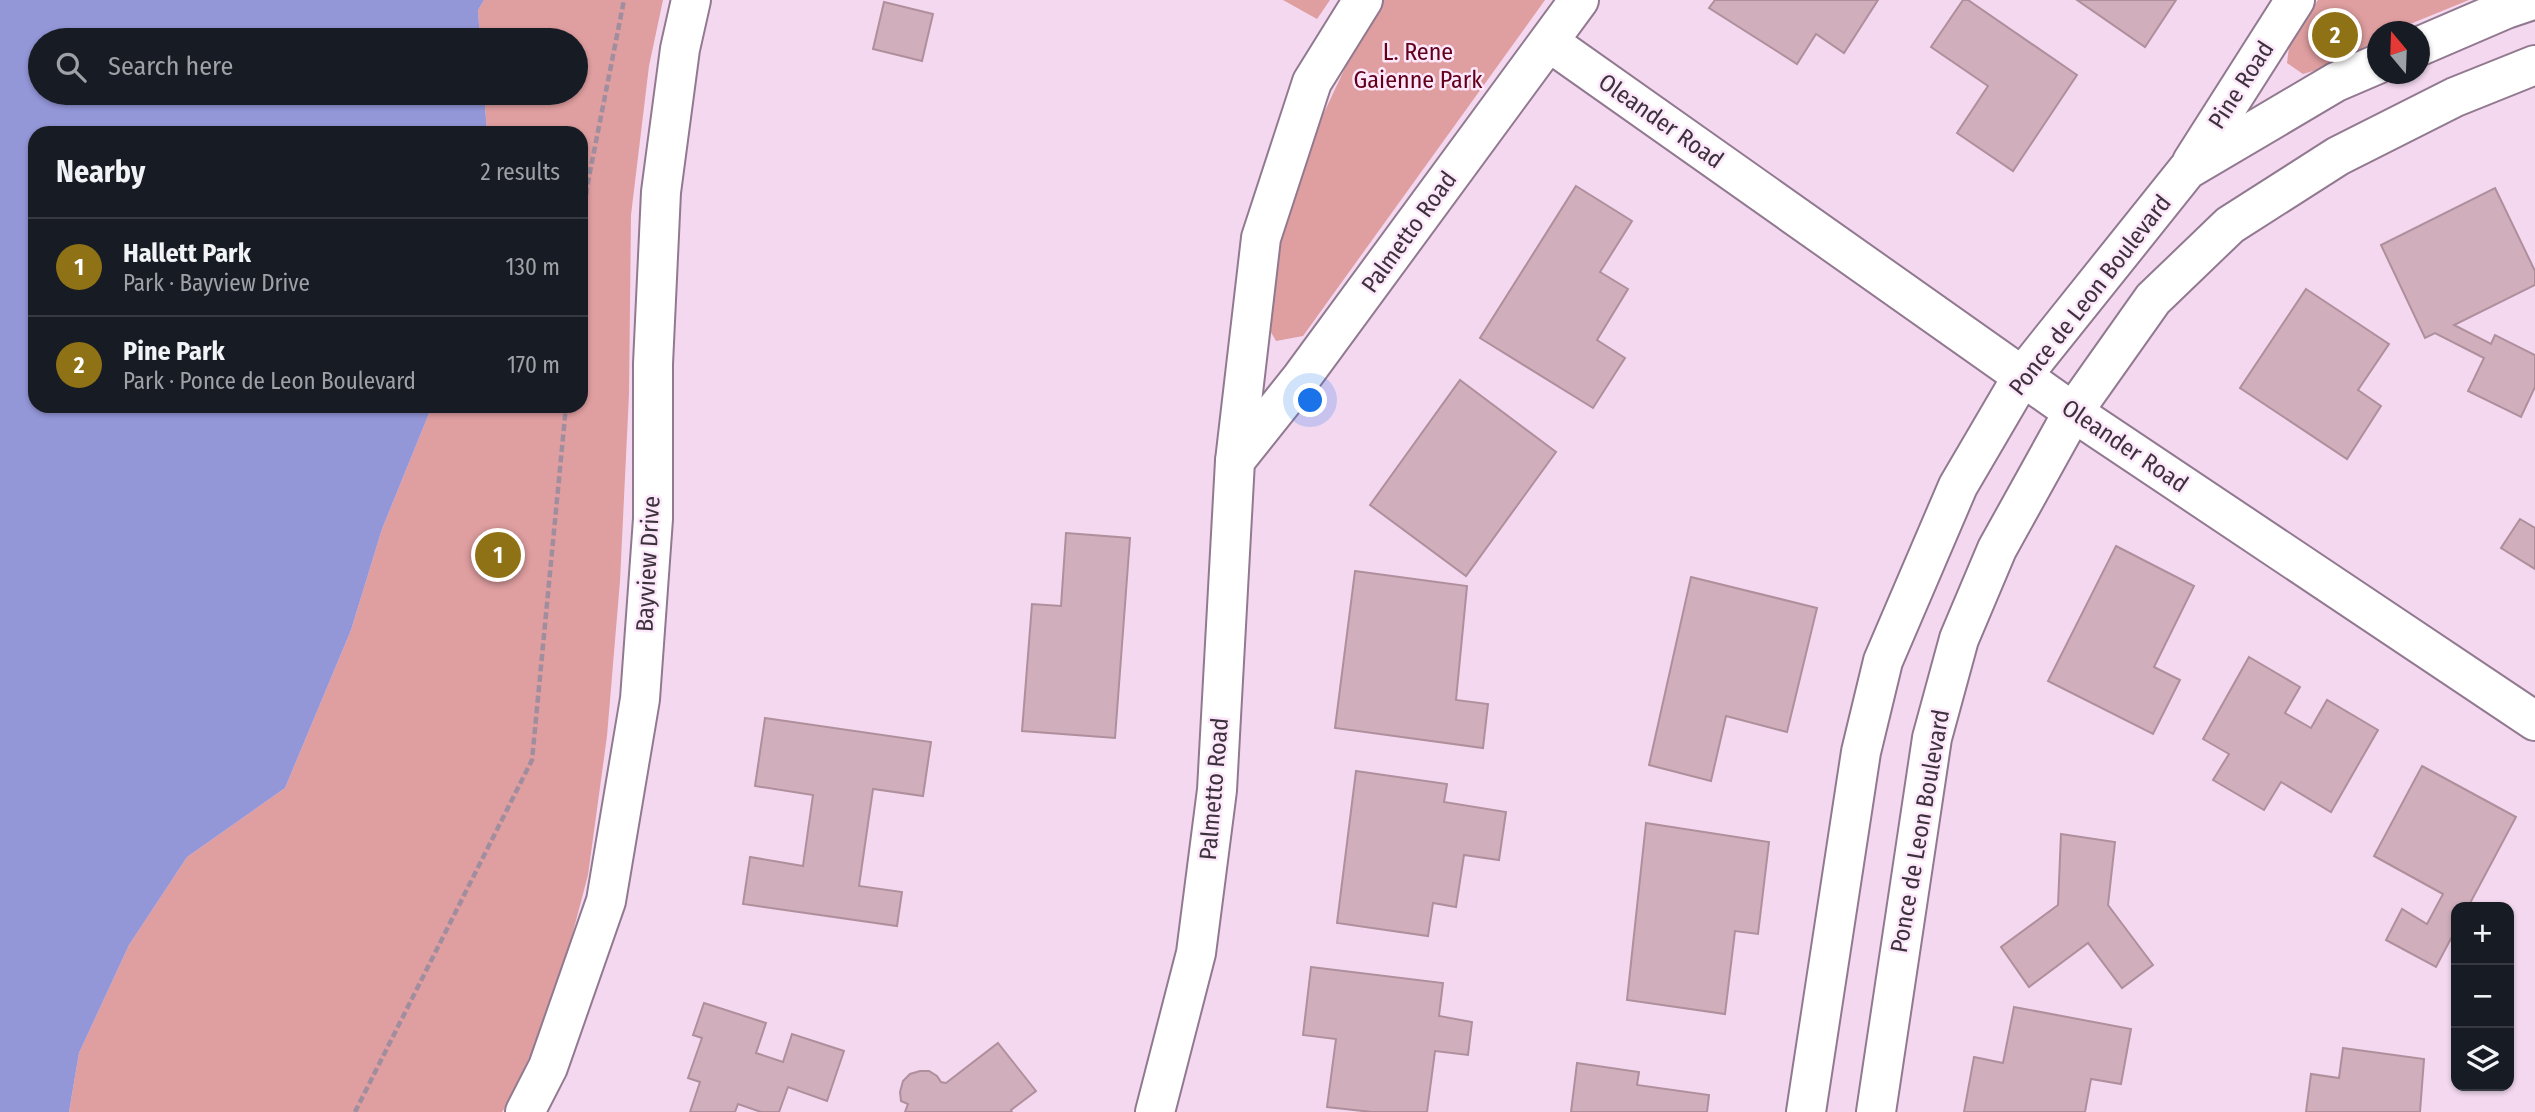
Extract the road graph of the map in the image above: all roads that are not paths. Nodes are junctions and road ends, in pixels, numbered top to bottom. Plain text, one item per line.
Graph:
1 (691, 0) edge
2 (1363, 0) edge
3 (1579, 0) edge
4 (2295, 0) edge
5 (2533, 0) edge
6 (1549, 42) junction
7 (2430, 42) edge
8 (2535, 65) edge
9 (2367, 69) edge
10 (2187, 170) junction
11 (2023, 375) junction
12 (2073, 412) junction
13 (1235, 461) junction
14 (2535, 721) edge
15 (525, 1112) edge
16 (1155, 1112) edge
17 (1806, 1112) edge
18 (1875, 1112) edge

1 - 15 street, Bayview Drive
2 - 13 street, Palmetto Road
3 - 6 street, Palmetto Road
4 - 10 street, Pine Road
5 - 7 street
6 - 11 street, Oleander Road
6 - 13 street, Palmetto Road
8 - 12 street, Ponce de Leon Boulevard
9 - 10 street, Ponce de Leon Boulevard
10 - 11 street, Ponce de Leon Boulevard
11 - 12 street, Oleander Road
11 - 17 street, Ponce de Leon Boulevard
12 - 14 street, Oleander Road
12 - 18 street, Ponce de Leon Boulevard
13 - 16 street, Palmetto Road

